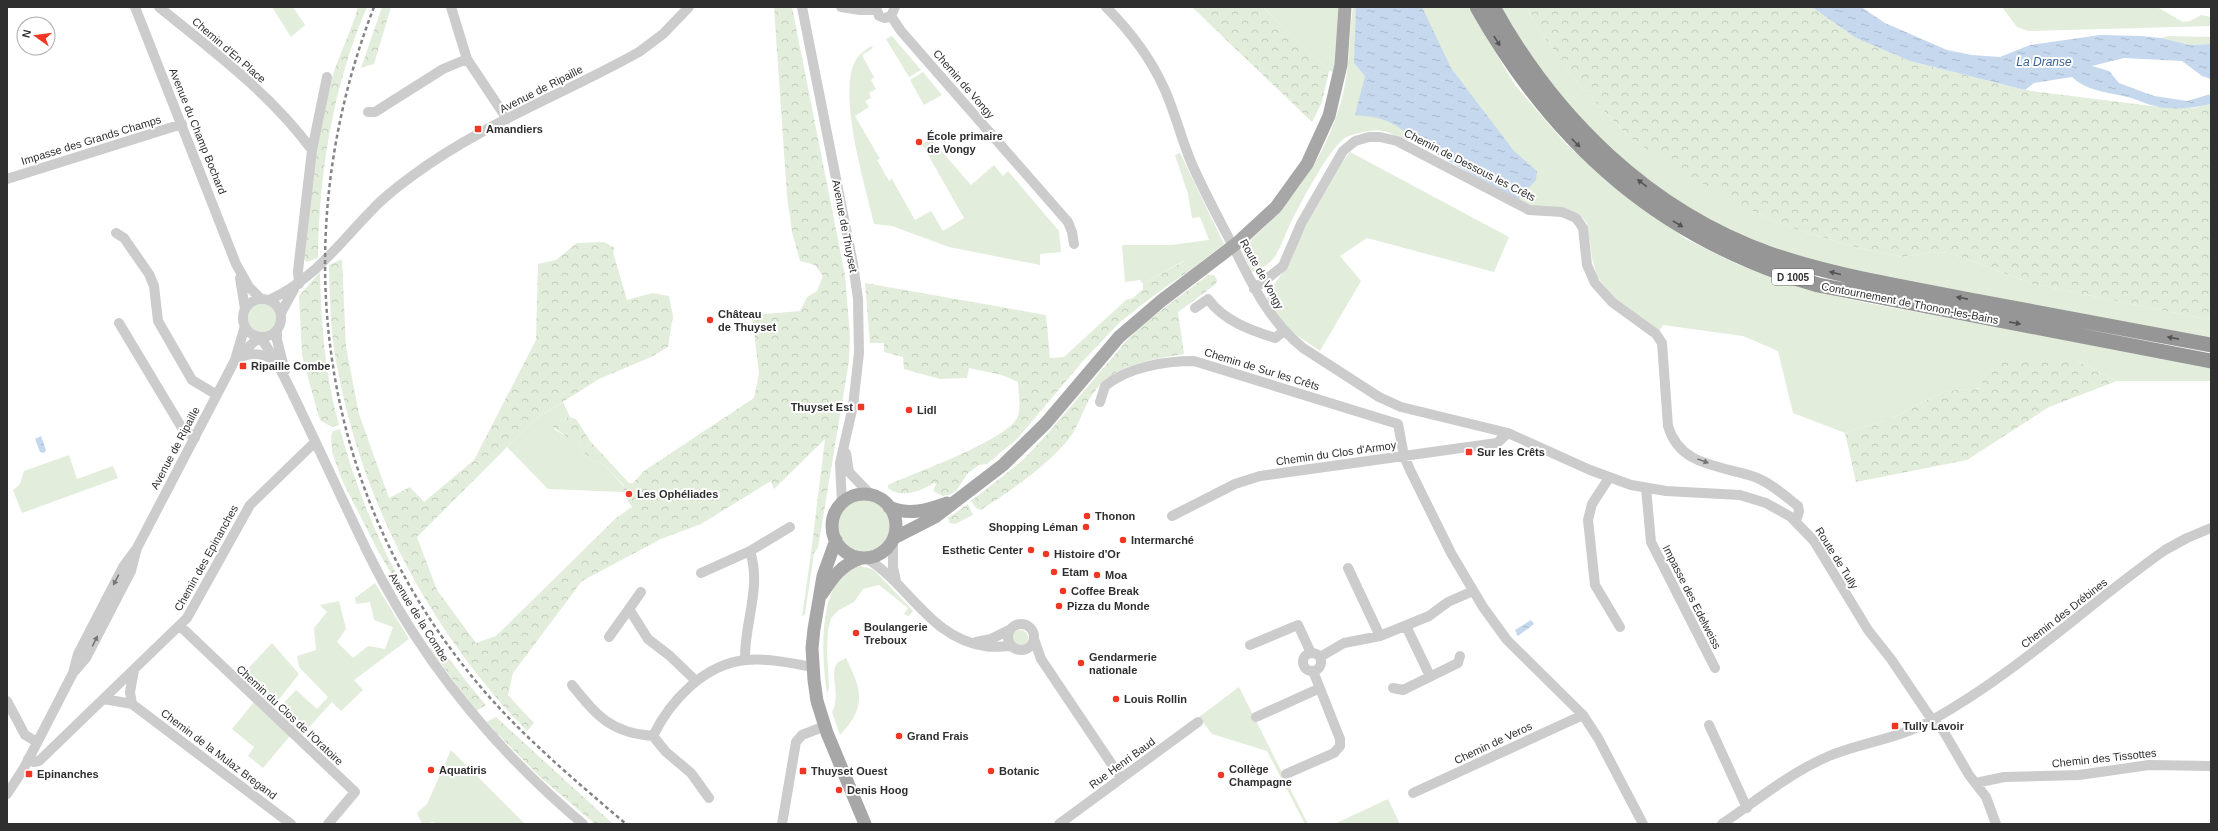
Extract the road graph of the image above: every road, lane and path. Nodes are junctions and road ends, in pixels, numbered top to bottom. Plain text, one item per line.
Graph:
1 (135, 7) edge
2 (159, 7) edge
3 (451, 7) edge
4 (689, 7) edge
5 (842, 7) edge
6 (1106, 7) edge
7 (1345, 7) edge
8 (1478, 7) edge
9 (1493, 7) edge
10 (804, 8) edge
11 (876, 8) edge
12 (893, 12) edge
13 (467, 59) junction
14 (327, 77) dead end
15 (368, 112) dead end
16 (507, 119) junction
17 (182, 124) junction
18 (312, 150) junction
19 (7, 179) edge
20 (116, 233) dead end
21 (1074, 244) dead end
22 (236, 264) junction
23 (297, 285) junction
24 (1254, 289) junction
25 (265, 300) junction
26 (1195, 308) dead end
27 (245, 309) junction
28 (281, 313) junction
29 (119, 323) dead end
30 (245, 326) junction
31 (277, 330) junction
32 (1284, 331) junction
33 (259, 337) junction
34 (2211, 345) edge
35 (235, 360) junction
36 (274, 360) junction
37 (2211, 360) edge
38 (289, 385) junction
39 (217, 395) junction
40 (1100, 402) dead end
41 (1508, 433) junction
42 (194, 438) junction
43 (315, 442) junction
44 (845, 447) junction
45 (1404, 456) junction
46 (1609, 478) junction
47 (1646, 488) junction
48 (871, 495) junction
49 (958, 498) junction
50 (842, 504) junction
51 (889, 507) junction
52 (1172, 516) dead end
53 (1796, 521) junction
54 (790, 527) dead end
55 (2211, 528) edge
56 (893, 538) junction
57 (836, 540) junction
58 (750, 551) junction
59 (864, 558) junction
60 (1348, 568) dead end
61 (701, 573) dead end
62 (896, 581) junction
63 (1474, 591) junction
64 (641, 592) dead end
65 (821, 595) junction
66 (629, 609) junction
67 (180, 626) junction
68 (1406, 626) junction
69 (1620, 627) dead end
70 (1009, 630) junction
71 (1380, 636) junction
72 (609, 637) dead end
73 (1034, 639) junction
74 (972, 642) junction
75 (1250, 645) dead end
76 (1010, 646) junction
77 (1024, 650) junction
78 (1315, 655) junction
79 (1460, 656) dead end
80 (1041, 659) junction
81 (744, 660) junction
82 (812, 667) junction
83 (1715, 668) dead end
84 (134, 670) junction
85 (1312, 671) junction
86 (1430, 676) junction
87 (696, 681) junction
88 (572, 686) dead end
89 (1393, 688) dead end
90 (1318, 689) junction
91 (104, 699) junction
92 (7, 701) edge
93 (132, 704) junction
94 (1583, 715) junction
95 (1256, 717) dead end
96 (1934, 720) junction
97 (1198, 722) dead end
98 (1709, 725) dead end
99 (825, 726) junction
100 (653, 736) junction
101 (37, 742) junction
102 (28, 759) junction
103 (2211, 766) edge
104 (1286, 774) dead end
105 (1121, 778) junction
106 (1976, 783) junction
107 (1413, 793) dead end
108 (7, 794) edge
109 (709, 798) dead end
110 (1747, 808) junction
111 (291, 824) edge
112 (328, 824) edge
113 (583, 824) edge
114 (782, 824) edge
115 (865, 824) edge
116 (1059, 824) edge
117 (1643, 824) edge
118 (1722, 824) edge
119 (1996, 824) edge

1 - 17 street, Avenue du Champ Bochard
2 - 18 street, Chemin d'En Place
3 - 13 street
4 - 16 street, Avenue de Ripaille
5 - 11 street
6 - 24 street, Route de Vongy
7 - 49 main road
8 -> 37 highway, Contournement de Thonon-les-Bains / D 1005
34 -> 9 highway, Contournement de Thonon-les-Bains / D 1005
10 - 44 street, Avenue de Thuyset
11 - 12 street
12 - 21 street, Chemin de Vongy
13 - 15 street
13 - 16 street
14 - 18 street
16 - 23 street, Avenue de Ripaille
17 - 19 street, Impasse des Grands Champs
17 - 22 street, Avenue du Champ Bochard
18 - 23 street
20 - 39 street
22 - 25 street, Avenue du Champ Bochard
22 - 27 street, Avenue du Champ Bochard
23 - 25 street, Avenue de Ripaille
23 - 28 street, Avenue de Ripaille
24 - 32 street, Route de Vongy
24 -> 53 street, Chemin de Dessous les Crêts
25 - 27 street
25 - 28 street
26 - 32 street
27 - 30 street
28 - 31 street
29 - 42 street
30 - 33 street
30 - 35 street, Avenue de Ripaille
31 - 33 street
31 - 38 street, Avenue de la Combe
32 - 41 street, Route de Vongy
33 - 35 street, Avenue de Ripaille
33 - 36 street, Avenue de la Combe
35 - 36 street
35 - 39 street, Avenue de Ripaille
36 - 38 street, Avenue de la Combe
38 - 43 street, Avenue de la Combe
39 - 42 street, Avenue de Ripaille
40 - 45 street, Chemin de Sur les Crêts
41 - 45 street, Chemin du Clos d'Armoy
41 - 46 street, Route de Tully
42 - 101 street, Avenue de Ripaille
43 - 67 street, Chemin des Epinanches
43 - 113 street, Avenue de la Combe
44 - 48 street, Avenue de Thuyset
44 - 50 street, Avenue de Thuyset
45 - 52 street, Chemin du Clos d'Armoy
45 - 63 street
46 - 47 street, Route de Tully
46 - 69 street
47 - 53 street, Route de Tully
47 - 83 street, Impasse des Edelweiss
48 - 50 main road
48 - 51 main road
49 - 51 main road
49 - 56 main road
50 - 57 main road
51 - 56 main road
53 - 96 street, Route de Tully
54 - 58 street
55 - 96 street, Chemin des Drébines
56 - 59 main road
56 - 62 street
57 - 59 main road
57 - 65 main road
58 - 61 street
58 - 81 street
59 - 62 street
59 - 65 main road
60 - 71 street
62 - 74 street
63 - 68 street
63 - 94 street
64 - 66 street
65 - 82 main road
66 - 72 street
66 - 87 street
67 - 84 street, Chemin des Epinanches
67 - 112 street, Chemin du Clos de l'Oratoire
68 - 71 street
68 - 86 street
70 - 73 street
70 - 74 street
70 - 76 street
71 - 78 street
73 - 77 street
73 - 80 street
74 - 76 street
75 - 78 street
76 - 77 street
77 - 80 street
78 - 85 street
78 - 85 street
79 - 86 street
80 - 105 street
81 - 82 street
81 - 87 street
82 - 99 main road
84 - 91 street, Chemin des Epinanches
84 - 93 street
85 - 90 street
86 - 89 street
87 - 100 street
88 - 100 street
90 - 95 street
90 - 104 street
91 - 93 street, Chemin de la Mulaz Bregand
91 - 102 street, Chemin des Epinanches
92 - 101 street
93 - 111 street, Chemin de la Mulaz Bregand
94 - 107 street, Chemin de Veros
94 - 117 street
96 - 106 street, Route de Tully
96 - 110 street, Chemin des Drébines
97 - 105 street, Rue Henri Baud
98 - 110 street
99 - 114 street
99 - 115 main road
100 - 109 street
101 - 102 street, Avenue de Ripaille
102 - 108 street, Avenue de Ripaille
103 - 106 street, Chemin des Tissottes
105 - 116 street, Rue Henri Baud
106 - 119 street, Route de Tully
110 - 118 street, Chemin des Drébines

